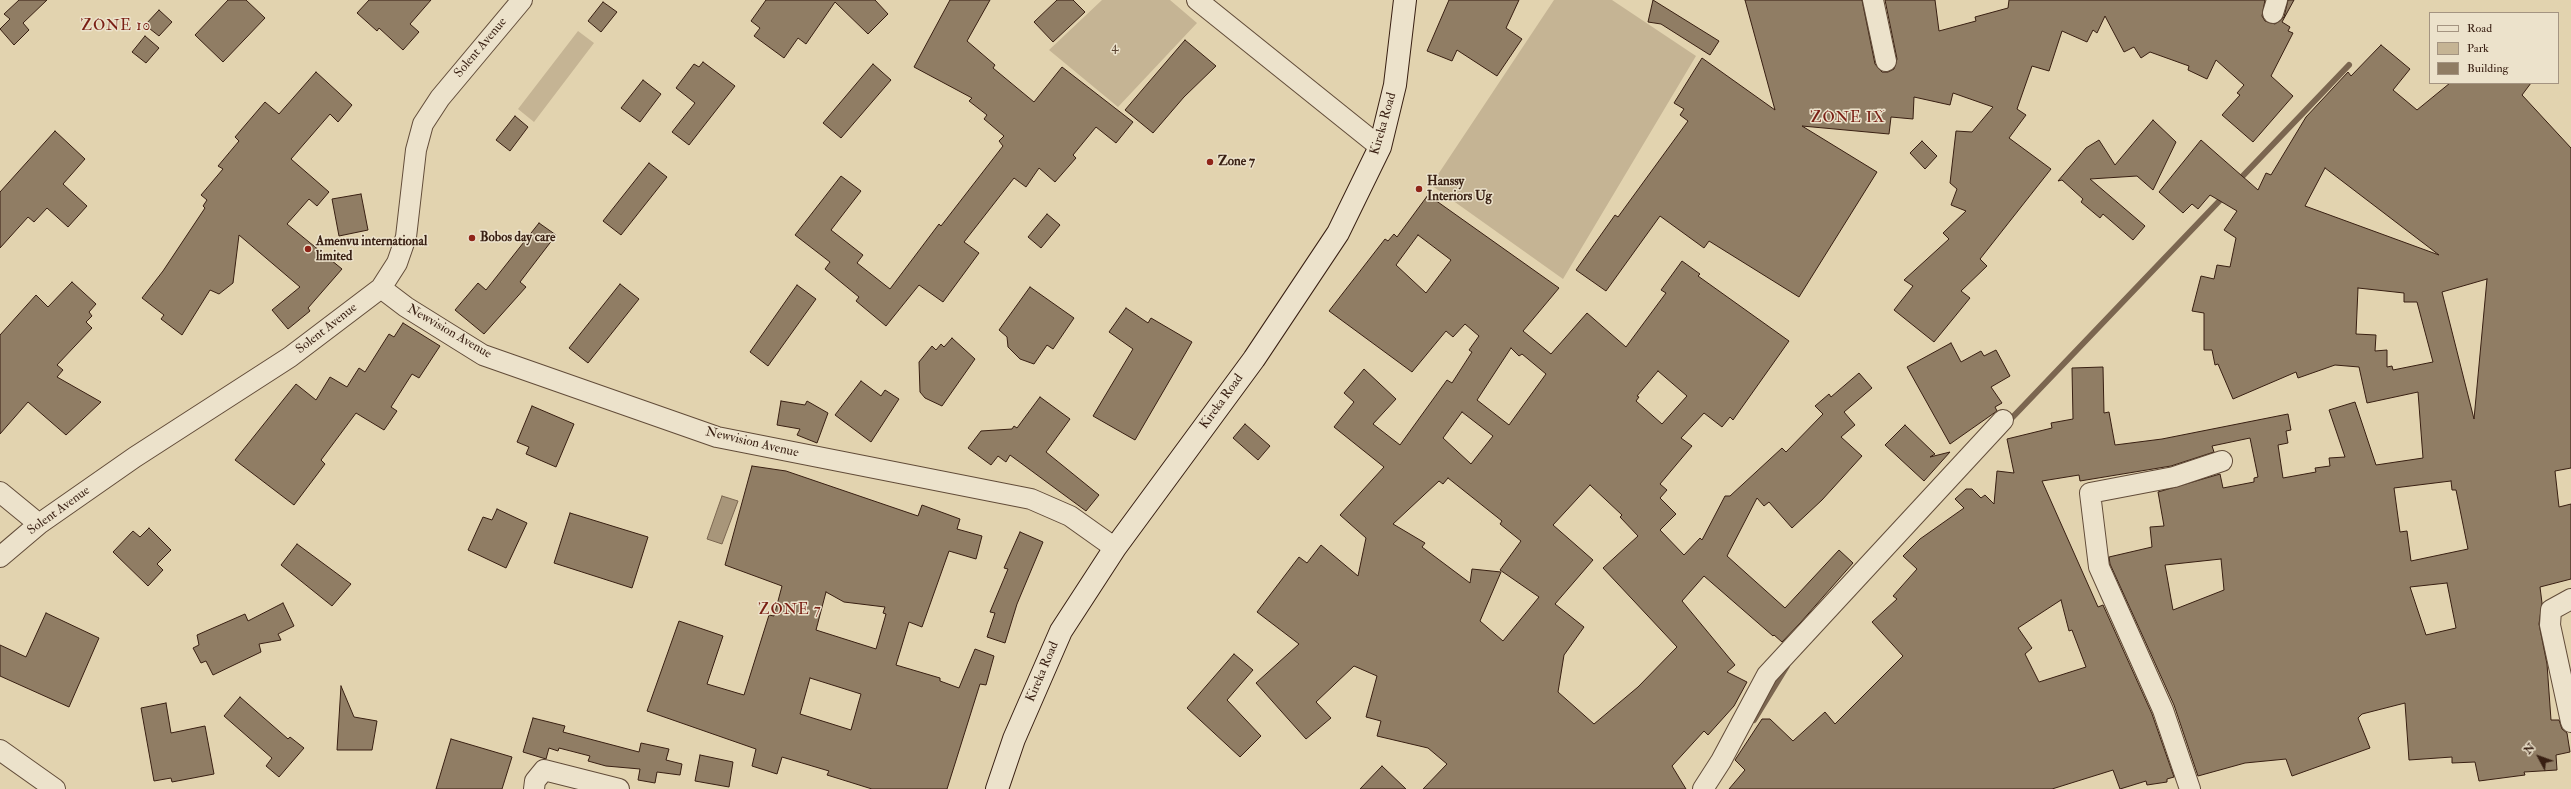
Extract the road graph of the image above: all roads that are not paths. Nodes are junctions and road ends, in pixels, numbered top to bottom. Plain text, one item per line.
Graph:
1 (522, 0) edge
2 (1197, 0) edge
3 (1405, 0) edge
4 (1873, 0) edge
5 (1886, 61) dead end
6 (1380, 147) junction
7 (381, 288) junction
8 (2002, 420) dead end
9 (2222, 461) dead end
10 (0, 492) edge
11 (40, 524) junction
12 (1115, 548) junction
13 (0, 557) edge
14 (2571, 599) edge
15 (2571, 722) edge
16 (0, 750) edge
17 (55, 789) edge
18 (534, 789) edge
19 (619, 789) edge
20 (997, 789) edge
21 (1703, 789) edge
22 (2190, 789) edge

1 - 7 street, Solent Avenue
2 - 6 street
3 - 6 main road, Kireka Road
4 - 5 street
6 - 12 main road, Kireka Road
7 - 11 street, Solent Avenue
7 - 12 street, Newvision Avenue
8 - 21 street
9 - 22 street
10 - 11 street
11 - 13 street, Solent Avenue
12 - 20 main road, Kireka Road
14 - 15 street
16 - 17 street
18 - 19 street

